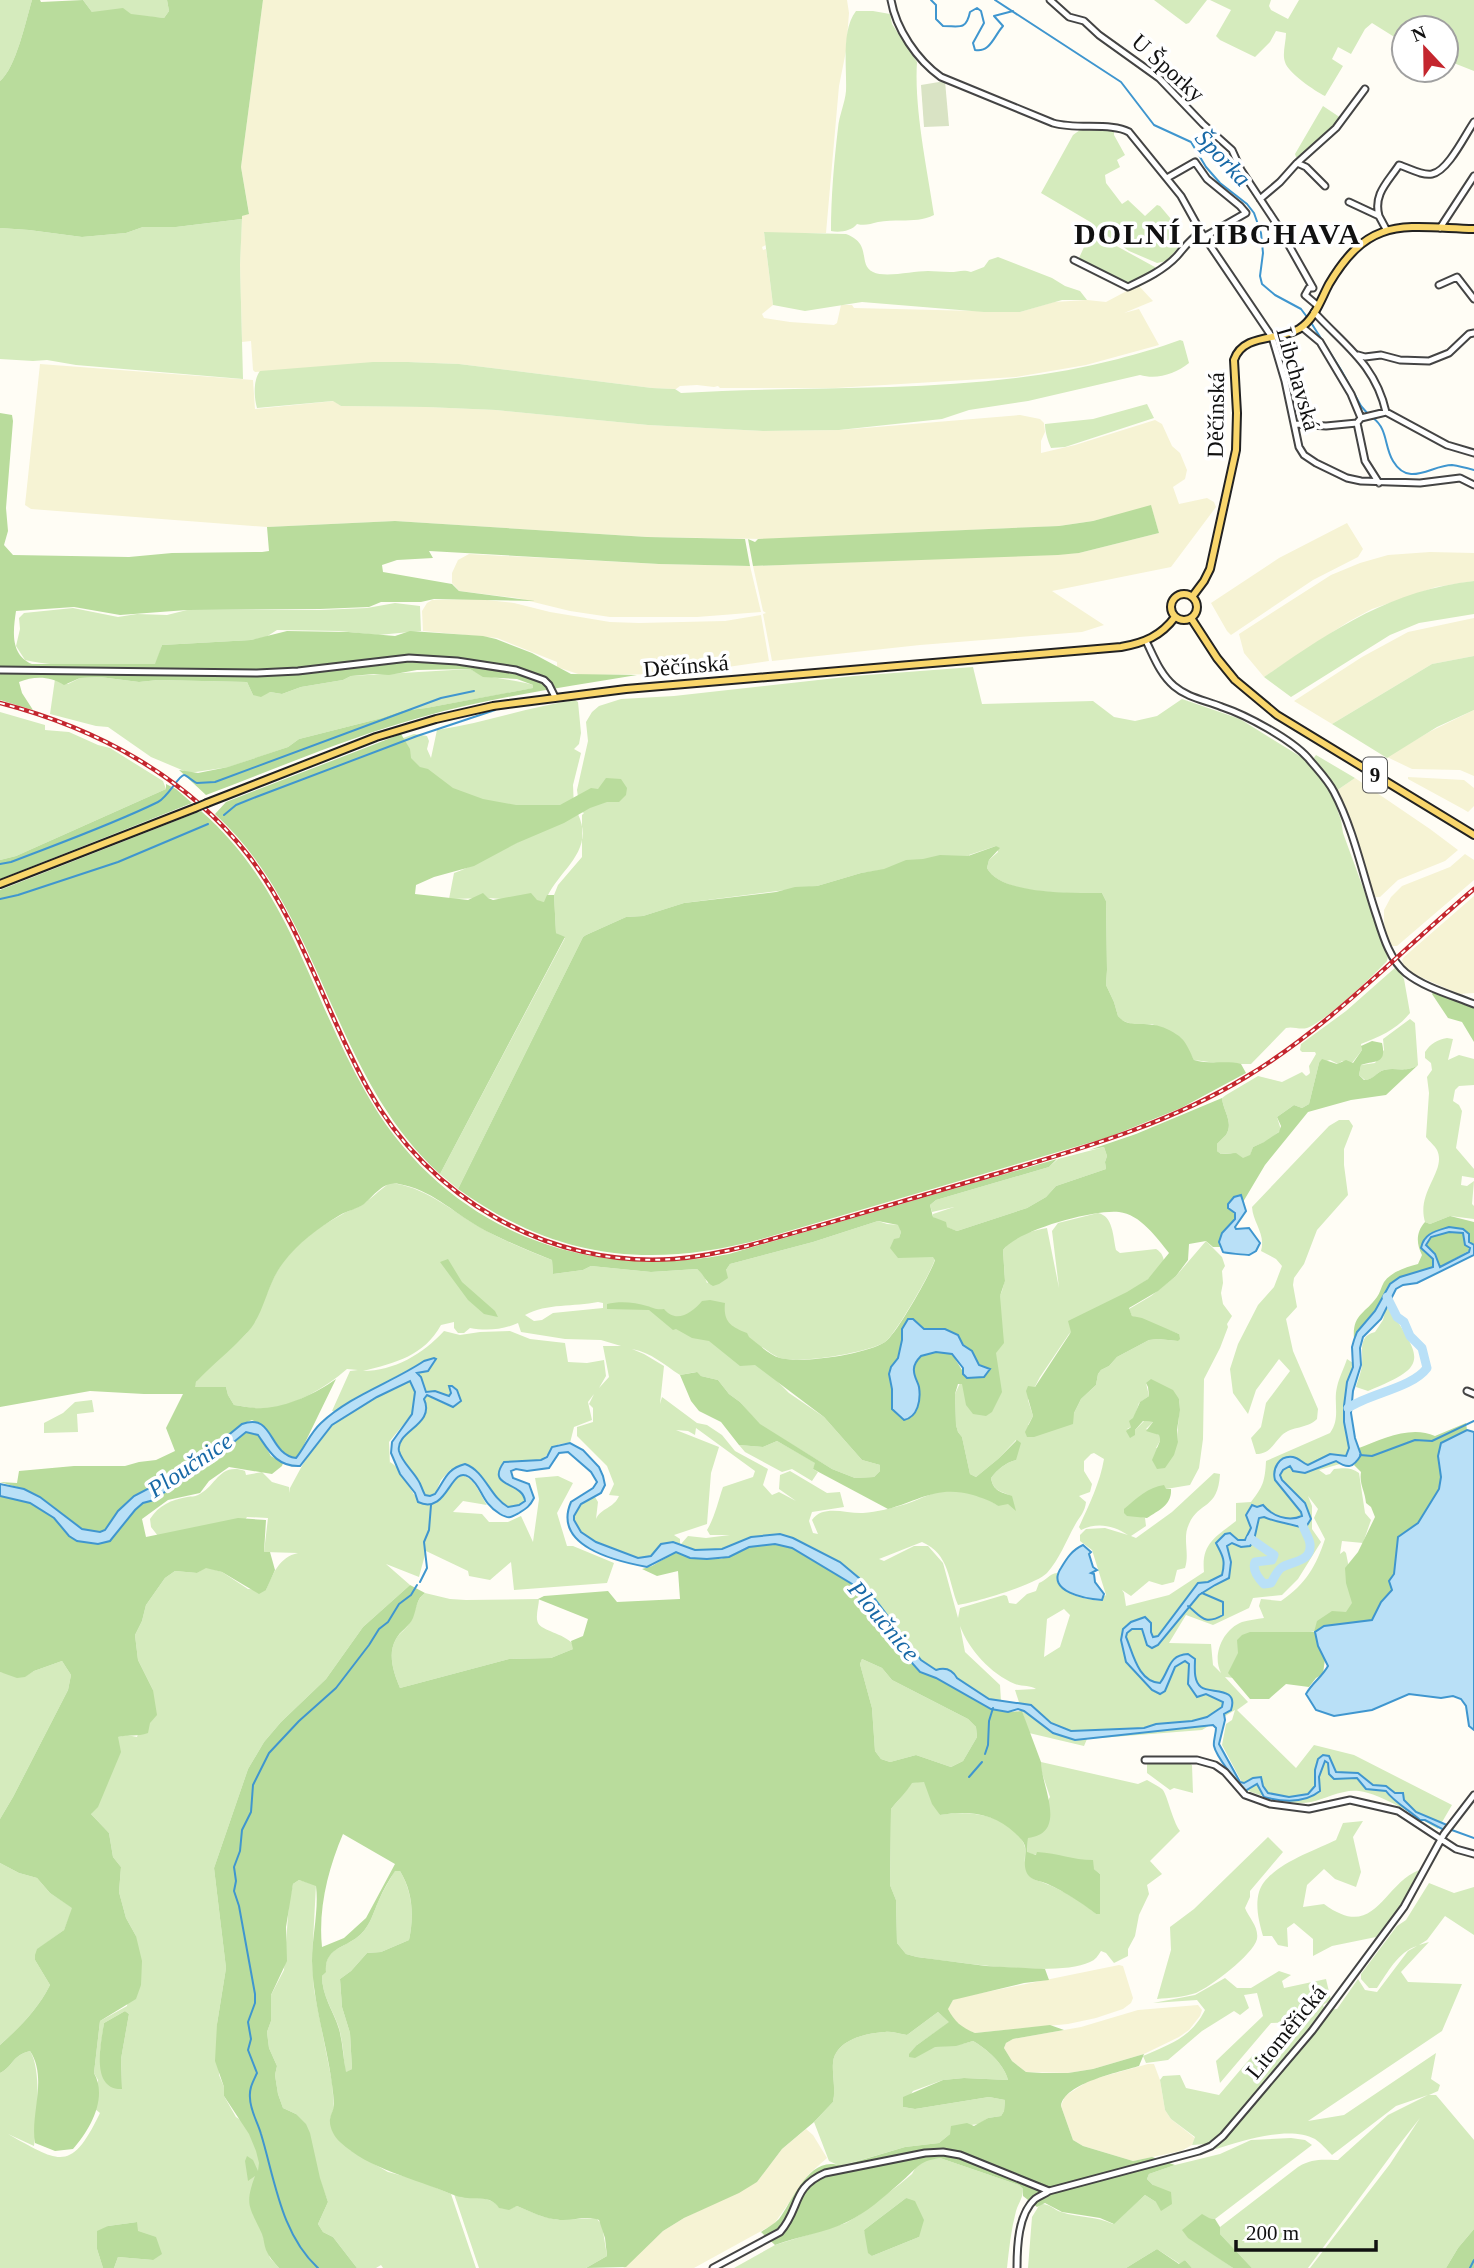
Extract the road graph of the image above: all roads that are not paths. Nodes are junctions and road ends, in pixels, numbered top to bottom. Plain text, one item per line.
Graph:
1 (891, 0) edge
2 (1050, 0) edge
3 (1365, 89) dead end
4 (1474, 122) edge
5 (1297, 163) junction
6 (1474, 176) edge
7 (1167, 178) junction
8 (1325, 186) dead end
9 (1260, 199) junction
10 (1349, 202) dead end
11 (1379, 216) junction
12 (1440, 228) junction
13 (1386, 229) junction
14 (1474, 229) edge
15 (1203, 234) junction
16 (1074, 260) dead end
17 (1439, 285) dead end
18 (1313, 288) junction
19 (1325, 292) junction
20 (1474, 299) edge
21 (1315, 311) junction
22 (1304, 325) junction
23 (1474, 333) edge
24 (1272, 337) junction
25 (1359, 355) junction
26 (1386, 412) junction
27 (1359, 421) junction
28 (1295, 424) junction
29 (1474, 453) edge
30 (1379, 482) junction
31 (1474, 485) edge
32 (1192, 597) junction
33 (1175, 617) junction
34 (1191, 618) junction
35 (1146, 641) junction
36 (0, 670) edge
37 (555, 697) junction
38 (1474, 835) edge
39 (0, 884) edge
40 (1474, 1004) edge
41 (1467, 1391) dead end
42 (1474, 1394) edge
43 (1145, 1760) dead end
44 (1474, 1795) edge
45 (1443, 1837) junction
46 (1474, 1854) edge
47 (1049, 2191) junction
48 (713, 2268) edge
49 (1017, 2268) edge

1 - 7 street, Libchavská
2 - 9 street, U Šporky
3 - 5 street
4 - 11 street
5 - 8 street
5 - 9 street
6 - 12 street
7 - 15 street, Libchavská
7 - 15 street
9 - 18 street, U Šporky
10 - 11 street
11 - 13 street
12 - 13 main road
12 - 14 main road
13 - 19 main road
15 - 16 street
15 - 24 street, Libchavská
17 - 20 street
18 - 19 street
18 - 21 street, U Šporky
19 - 21 main road
21 - 22 main road
21 - 25 street
22 - 24 main road, Děčínská
22 - 27 street
23 - 25 street
24 - 28 street, Libchavská
24 - 32 main road, Děčínská
25 - 26 street
26 - 27 street
26 - 29 street
27 - 28 street
27 - 30 street
28 - 30 street, Libchavská
30 - 31 street, Libchavská
32 - 33 main road
32 - 34 main road
33 - 34 main road
33 - 35 main road, Děčínská
34 - 38 main road, 9
35 - 37 main road, Děčínská
35 - 40 street
36 - 37 street
37 - 39 main road, Děčínská, bridge
41 - 42 street
43 - 45 street
44 - 45 street, Litoměřická
45 - 46 street
45 - 47 street, Litoměřická
47 - 48 street
47 - 49 street

